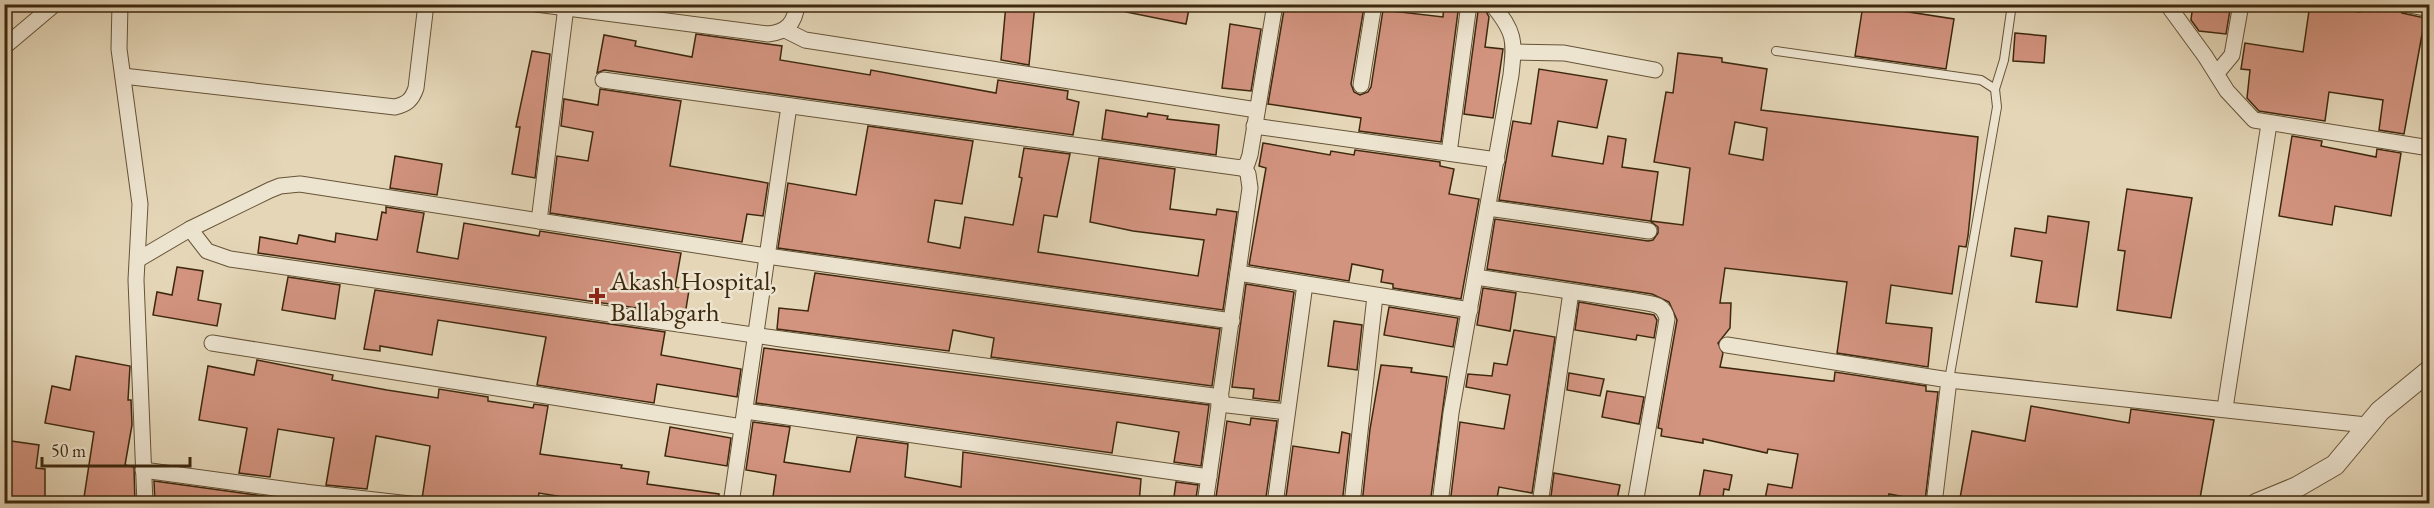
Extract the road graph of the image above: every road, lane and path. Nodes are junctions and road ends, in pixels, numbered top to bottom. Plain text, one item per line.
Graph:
1 (55, 4) edge
2 (120, 4) edge
3 (426, 4) edge
4 (536, 4) edge
5 (797, 4) edge
6 (1275, 4) edge
7 (1374, 4) edge
8 (1469, 4) edge
9 (1492, 4) edge
10 (2012, 4) edge
11 (2167, 4) edge
12 (2241, 4) edge
13 (2404, 4) edge
14 (560, 6) edge
15 (2430, 9) edge
16 (785, 30) junction
17 (4, 47) edge
18 (1776, 51) dead end
19 (1514, 52) junction
20 (1655, 70) dead end
21 (2217, 73) junction
22 (123, 76) junction
23 (603, 80) dead end
24 (1361, 85) dead end
25 (1995, 89) junction
26 (789, 106) junction
27 (1257, 110) junction
28 (2269, 124) junction
29 (1254, 126) junction
30 (2430, 148) edge
31 (1449, 153) junction
32 (1497, 160) junction
33 (1244, 167) junction
34 (1488, 208) junction
35 (539, 221) junction
36 (190, 229) junction
37 (1649, 231) dead end
38 (767, 256) junction
39 (139, 259) junction
40 (1238, 273) junction
41 (1476, 277) junction
42 (1305, 284) junction
43 (1570, 292) junction
44 (1376, 296) junction
45 (1470, 310) junction
46 (1232, 321) junction
47 (755, 334) junction
48 (212, 343) dead end
49 (1727, 345) dead end
50 (2430, 370) edge
51 (1949, 380) junction
52 (1220, 400) junction
53 (2225, 408) junction
54 (745, 411) junction
55 (1287, 412) junction
56 (2366, 425) junction
57 (742, 427) junction
58 (143, 471) junction
59 (1209, 477) junction
60 (302, 498) edge
61 (145, 504) edge
62 (410, 504) edge
63 (731, 504) edge
64 (1205, 504) edge
65 (1275, 504) edge
66 (1352, 504) edge
67 (1440, 504) edge
68 (1540, 504) edge
69 (1635, 504) edge
70 (1934, 504) edge
71 (2256, 504) edge

1 - 17 street
2 - 22 street
3 - 22 street
4 - 14 street
5 - 16 street
6 - 27 street
7 - 24 street
8 - 31 street
9 - 19 street
10 - 25 lane
11 - 21 street
12 - 21 street
13 - 15 street
14 - 16 street
14 - 35 street
16 - 27 street
18 - 25 lane
19 - 20 street
19 - 32 street
21 - 28 street
22 - 39 street
23 - 26 street
25 - 51 lane
26 - 33 street
26 - 38 street
27 - 29 street
28 - 30 street
28 - 53 street
29 - 31 street
29 - 33 street
31 - 32 street
32 - 34 street
33 - 40 street
34 - 37 street
34 - 41 street
35 - 36 street
35 - 38 street
36 - 39 street
36 - 47 street
38 - 46 street
38 - 47 street
39 - 58 street
40 - 42 street
40 - 46 street
41 - 43 street
41 - 45 street
42 - 44 street
42 - 55 street
43 - 68 street
43 - 69 street
44 - 45 street
44 - 66 street
45 - 67 street
46 - 52 street
47 - 52 street
47 - 54 street
48 - 57 street
49 - 51 street
50 - 56 street
51 - 53 street
51 - 70 street
52 - 55 street
52 - 59 street
53 - 56 street
54 - 57 street
54 - 59 street
55 - 65 street
56 - 71 street
57 - 63 street
58 - 60 street
58 - 61 street
59 - 64 street
60 - 62 street

